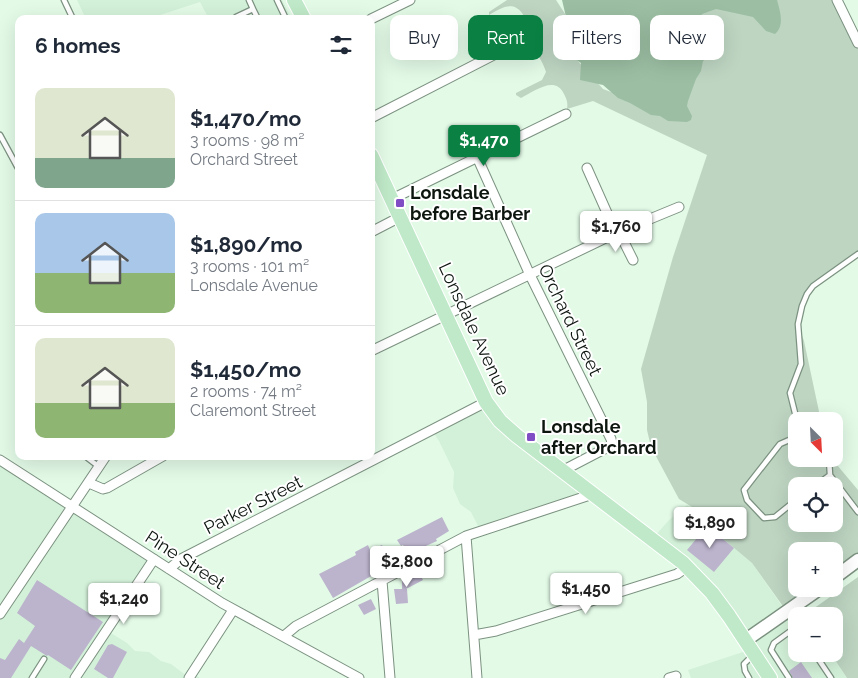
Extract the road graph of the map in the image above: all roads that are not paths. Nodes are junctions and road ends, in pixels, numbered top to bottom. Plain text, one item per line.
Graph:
1 (64, 0) edge
2 (249, 0) edge
3 (277, 0) edge
4 (294, 0) edge
5 (410, 0) edge
6 (837, 0) edge
7 (253, 9) junction
8 (71, 15) edge
9 (240, 15) edge
10 (256, 15) edge
11 (284, 15) edge
12 (302, 15) edge
13 (375, 17) edge
14 (858, 43) edge
15 (484, 60) edge
16 (566, 114) dead end
17 (375, 116) edge
18 (0, 136) edge
19 (477, 157) junction
20 (15, 163) edge
21 (375, 163) edge
22 (587, 168) dead end
23 (392, 199) junction
24 (679, 207) dead end
25 (400, 217) junction
26 (375, 230) edge
27 (616, 233) junction
28 (858, 254) edge
29 (633, 260) dead end
30 (530, 275) junction
31 (446, 315) junction
32 (375, 349) edge
33 (486, 402) junction
34 (795, 412) edge
35 (788, 440) edge
36 (375, 459) edge
37 (0, 460) edge
38 (90, 460) edge
39 (103, 460) edge
40 (156, 460) edge
41 (374, 460) edge
42 (99, 467) junction
43 (830, 468) edge
44 (562, 471) junction
45 (830, 475) junction
46 (827, 477) edge
47 (89, 483) junction
48 (593, 494) junction
49 (73, 506) junction
50 (788, 506) edge
51 (858, 512) edge
52 (466, 536) junction
53 (154, 559) junction
54 (858, 560) edge
55 (687, 566) junction
56 (169, 569) junction
57 (843, 571) edge
58 (382, 581) junction
59 (808, 597) edge
60 (233, 610) junction
61 (786, 612) junction
62 (0, 614) edge
63 (788, 615) edge
64 (788, 633) edge
65 (474, 635) junction
66 (284, 636) junction
67 (746, 640) junction
68 (754, 654) junction
69 (44, 659) dead end
70 (820, 662) edge
71 (193, 677) edge
72 (32, 678) edge
73 (75, 678) edge
74 (359, 678) edge
75 (390, 678) edge
76 (477, 678) edge
77 (749, 678) edge
78 (770, 678) edge
79 (789, 678) edge
80 (831, 678) edge

1 - 8 lane
2 - 7 lane
3 - 11 lane
4 - 12 main road
5 - 13 street
6 - 14 street
7 - 9 lane
7 - 10 lane
15 - 17 street
16 - 19 street
18 - 20 lane
19 - 23 street
19 - 30 street, Orchard Street
21 - 23 main road, Lonsdale Avenue
22 - 27 street
23 - 25 main road, Lonsdale Avenue
24 - 27 street
25 - 26 street
25 - 31 main road, Lonsdale Avenue
27 - 29 street
27 - 30 street
28 - 34 lane
30 - 31 street
30 - 44 street, Orchard Street
31 - 32 street
31 - 33 main road, Lonsdale Avenue
33 - 36 street, Parker Street
33 - 44 main road, Lonsdale Avenue
35 - 50 lane
37 - 49 street, Pine Street
38 - 42 lane
39 - 42 street
40 - 47 street
41 - 56 street, Parker Street
42 - 47 street
43 - 45 lane
44 - 48 main road, Lonsdale Avenue
45 - 46 lane
45 - 51 lane
47 - 49 street
48 - 52 street
48 - 55 main road, Lonsdale Avenue
49 - 53 street, Pine Street
49 - 62 street
52 - 58 street
52 - 65 street
53 - 56 street, Pine Street
53 - 73 street
54 - 57 street
55 - 65 street
55 - 67 main road, Lonsdale Avenue
56 - 60 street, Pine Street
58 - 66 street
58 - 75 street
59 - 61 street
60 - 66 street, Pine Street
60 - 71 street
61 - 63 lane
61 - 67 street
64 - 79 lane
65 - 76 street
66 - 74 street, Pine Street
67 - 68 main road, Lonsdale Avenue
68 - 77 lane
68 - 78 main road, Lonsdale Avenue
69 - 72 lane
70 - 80 lane

